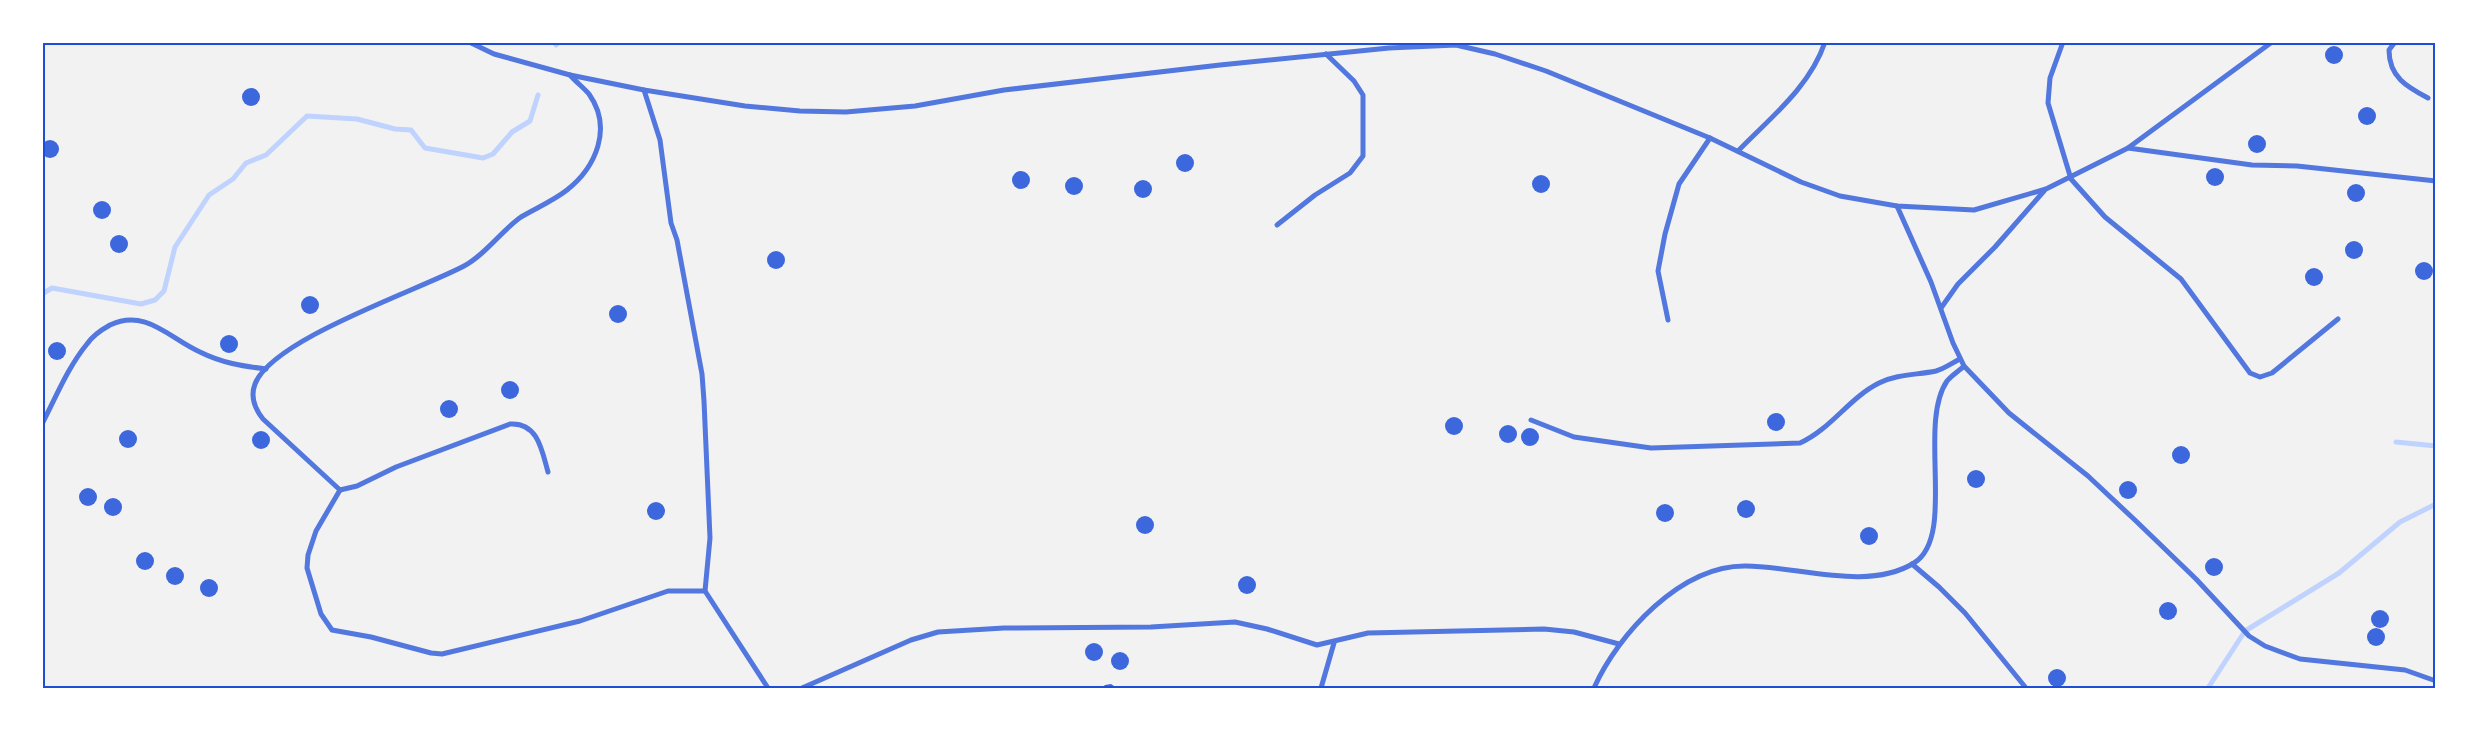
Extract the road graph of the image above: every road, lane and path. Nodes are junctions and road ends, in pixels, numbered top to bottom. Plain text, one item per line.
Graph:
1 (469, 42) edge
2 (1825, 42) edge
3 (2063, 42) edge
4 (2272, 42) edge
5 (2395, 42) edge
6 (1456, 44) edge
7 (1326, 54) junction
8 (570, 75) junction
9 (644, 90) junction
10 (2428, 98) dead end
11 (1710, 138) junction
12 (2128, 148) junction
13 (1738, 151) junction
14 (2071, 178) junction
15 (2436, 182) edge
16 (2046, 189) junction
17 (1897, 206) junction
18 (1277, 225) dead end
19 (1941, 308) junction
20 (2338, 319) dead end
21 (1668, 320) dead end
22 (1960, 360) junction
23 (1964, 366) junction
24 (266, 369) junction
25 (1532, 420) dead end
26 (42, 424) edge
27 (548, 472) dead end
28 (340, 490) junction
29 (1912, 564) junction
30 (705, 591) junction
31 (1334, 643) junction
32 (1619, 644) junction
33 (2436, 681) edge
34 (1594, 686) edge
35 (768, 688) edge
36 (802, 688) edge
37 (1321, 688) edge
38 (1600, 688) edge
39 (2026, 688) edge

1 - 8 street
2 - 13 street
3 - 14 street
4 - 12 street
5 - 10 street
6 - 7 street
6 - 11 street
7 - 9 street
7 - 18 street
8 - 9 street
8 - 24 street
9 - 30 street
11 - 13 street
11 - 21 street
12 - 14 street
12 - 15 street
13 - 17 street
14 - 16 street
14 - 20 street
16 - 17 street
16 - 19 street
17 - 19 street
19 - 22 street
22 - 23 street
22 - 25 street
23 - 29 street
23 - 33 street
24 - 26 street
24 - 28 street
27 - 28 street
28 - 30 street
29 - 32 street
29 - 39 street
30 - 35 street
31 - 32 street
31 - 36 street
31 - 37 street
32 - 34 street
34 - 38 street

